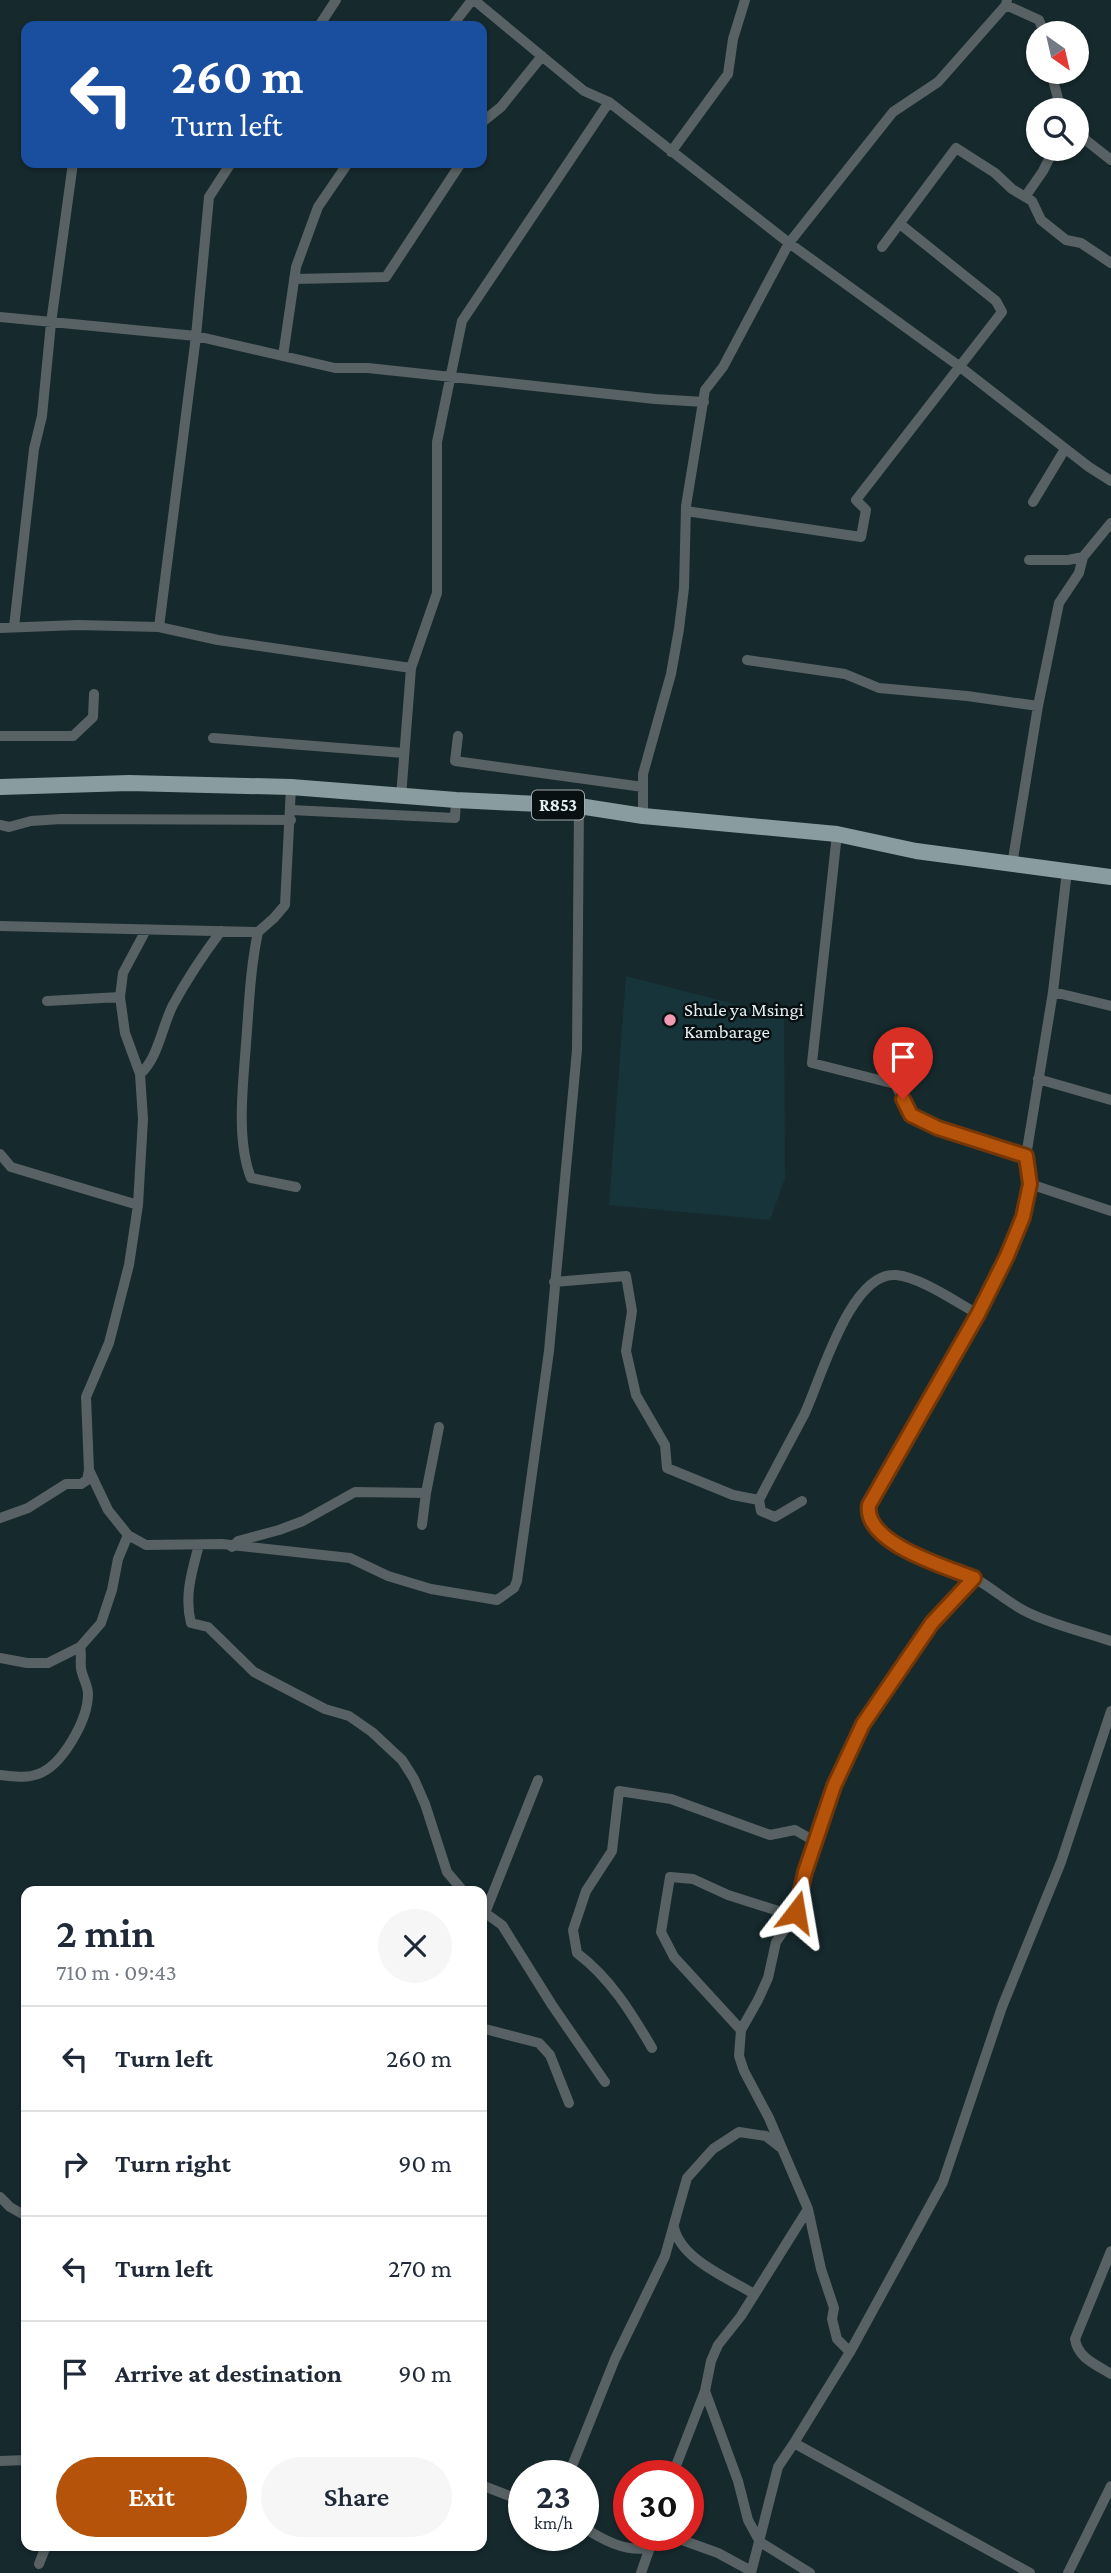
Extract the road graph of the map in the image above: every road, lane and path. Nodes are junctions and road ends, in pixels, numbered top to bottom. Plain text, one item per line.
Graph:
1 (336, 0) edge
2 (473, 0) edge
3 (745, 0) edge
4 (1006, 2) edge
5 (322, 21) edge
6 (456, 21) edge
7 (1039, 21) edge
8 (542, 57) junction
9 (609, 102) junction
10 (487, 118) edge
11 (1089, 143) edge
12 (671, 152) junction
13 (1111, 160) edge
14 (1048, 161) edge
15 (73, 168) edge
16 (228, 168) edge
17 (345, 168) edge
18 (458, 168) edge
19 (1025, 197) junction
20 (900, 224) junction
21 (789, 243) junction
22 (882, 247) dead end
23 (1111, 263) edge
24 (294, 279) junction
25 (0, 317) edge
26 (51, 323) junction
27 (196, 336) junction
28 (283, 356) junction
29 (959, 366) junction
30 (451, 378) junction
31 (704, 402) junction
32 (1065, 449) junction
33 (1111, 481) edge
34 (1033, 502) dead end
35 (686, 512) junction
36 (1111, 523) edge
37 (1083, 557) junction
38 (1029, 560) dead end
39 (14, 627) junction
40 (159, 627) junction
41 (0, 628) edge
42 (747, 660) dead end
43 (411, 668) junction
44 (94, 694) dead end
45 (1038, 706) junction
46 (0, 736) edge
47 (457, 736) dead end
48 (213, 738) dead end
49 (404, 753) junction
50 (0, 787) edge
51 (291, 787) junction
52 (643, 788) junction
53 (401, 797) junction
54 (456, 800) junction
55 (579, 806) junction
56 (291, 815) junction
57 (643, 816) junction
58 (0, 825) edge
59 (837, 834) junction
60 (1012, 865) junction
61 (1067, 871) junction
62 (1111, 877) edge
63 (0, 926) edge
64 (146, 930) junction
65 (221, 931) junction
66 (257, 932) junction
67 (1053, 992) junction
68 (120, 997) junction
69 (47, 1000) dead end
70 (1111, 1006) edge
71 (140, 1074) junction
72 (1038, 1079) junction
73 (1111, 1100) edge
74 (0, 1154) edge
75 (1026, 1156) junction
76 (1030, 1184) junction
77 (296, 1187) dead end
78 (138, 1205) junction
79 (1111, 1211) edge
80 (554, 1282) junction
81 (978, 1314) junction
82 (439, 1427) dead end
83 (89, 1470) junction
84 (426, 1493) junction
85 (758, 1500) junction
86 (802, 1501) dead end
87 (0, 1518) edge
88 (422, 1525) dead end
89 (128, 1535) junction
90 (199, 1545) junction
91 (232, 1547) junction
92 (974, 1578) junction
93 (1111, 1641) edge
94 (80, 1647) junction
95 (0, 1658) edge
96 (1111, 1711) edge
97 (0, 1774) edge
98 (538, 1780) dead end
99 (816, 1842) junction
100 (459, 1886) edge
101 (487, 1902) edge
102 (487, 1915) edge
103 (794, 1916) junction
104 (487, 2030) edge
105 (741, 2030) junction
106 (652, 2048) dead end
107 (605, 2082) dead end
108 (569, 2103) dead end
109 (780, 2147) junction
110 (0, 2197) edge
111 (808, 2208) junction
112 (21, 2213) edge
113 (674, 2227) junction
114 (1111, 2252) edge
115 (754, 2294) junction
116 (850, 2352) junction
117 (1111, 2374) edge
118 (705, 2391) junction
119 (794, 2443) junction
120 (21, 2460) edge
121 (574, 2460) edge
122 (678, 2460) edge
123 (0, 2461) edge
124 (1111, 2486) edge
125 (487, 2487) edge
126 (508, 2495) edge
127 (760, 2542) junction
128 (704, 2548) edge
129 (44, 2551) edge
130 (647, 2551) edge
131 (39, 2564) dead end
132 (751, 2572) edge
133 (641, 2573) edge
134 (810, 2573) edge
135 (1030, 2573) edge
136 (1068, 2573) edge

1 - 5 street
2 - 6 street
2 - 8 street
3 - 12 street
4 - 7 street
4 - 21 street
8 - 9 street
8 - 10 street
9 - 12 street
9 - 30 street
11 - 13 street
12 - 21 street
14 - 19 street
15 - 26 street
16 - 27 street
17 - 24 street
18 - 24 street
19 - 20 street
19 - 23 street
20 - 22 street
20 - 29 street
21 - 29 street
21 - 31 street
24 - 28 street
25 - 26 street
26 - 27 street
26 - 39 street
27 - 28 street
27 - 40 street
28 - 30 street
29 - 32 street
29 - 35 street
30 - 31 street
30 - 43 street
31 - 35 street
32 - 33 street
32 - 34 street
35 - 52 street
36 - 37 street
37 - 38 street
37 - 45 street
39 - 40 street
39 - 41 street
40 - 43 street
42 - 45 street
43 - 49 street
44 - 46 street
45 - 60 street
47 - 52 street
48 - 49 street
49 - 53 street
50 - 51 main road, R853
51 - 53 main road, R853
51 - 56 street
52 - 57 street
53 - 54 main road, R853
54 - 55 main road, R853
54 - 56 street
55 - 57 main road, R853
55 - 80 street
56 - 58 street
56 - 66 street
57 - 59 main road, R853
59 - 60 main road, R853
59 - 75 street
60 - 61 main road, R853
61 - 62 main road, R853
61 - 67 street
63 - 64 street
64 - 65 street
64 - 68 street
65 - 66 street
65 - 71 street
66 - 77 street
67 - 70 street
67 - 72 street
68 - 69 street
68 - 71 street
71 - 78 street
72 - 73 street
72 - 75 street
74 - 78 street
75 - 76 street
76 - 79 street
76 - 81 street
78 - 83 street
80 - 85 street
80 - 91 street
81 - 85 street
81 - 92 street
82 - 84 street
83 - 87 street
83 - 89 street
84 - 88 street
84 - 91 street
85 - 86 street
89 - 90 street
89 - 94 street
90 - 91 street
90 - 100 street
92 - 93 street
92 - 99 street
94 - 95 street
94 - 97 street
96 - 116 street
98 - 101 street
99 - 103 street
99 - 106 street
102 - 107 street
103 - 105 street
103 - 105 street
104 - 108 street
105 - 109 street
109 - 111 street
109 - 113 street
110 - 112 street
111 - 115 street
111 - 116 street
113 - 115 street
113 - 121 street
114 - 117 street
115 - 118 street
116 - 119 street
118 - 122 street
118 - 127 street
119 - 127 street
119 - 135 street
120 - 123 street
124 - 136 street
125 - 126 street
127 - 132 street
127 - 134 street
128 - 132 street
129 - 131 street
130 - 133 street

